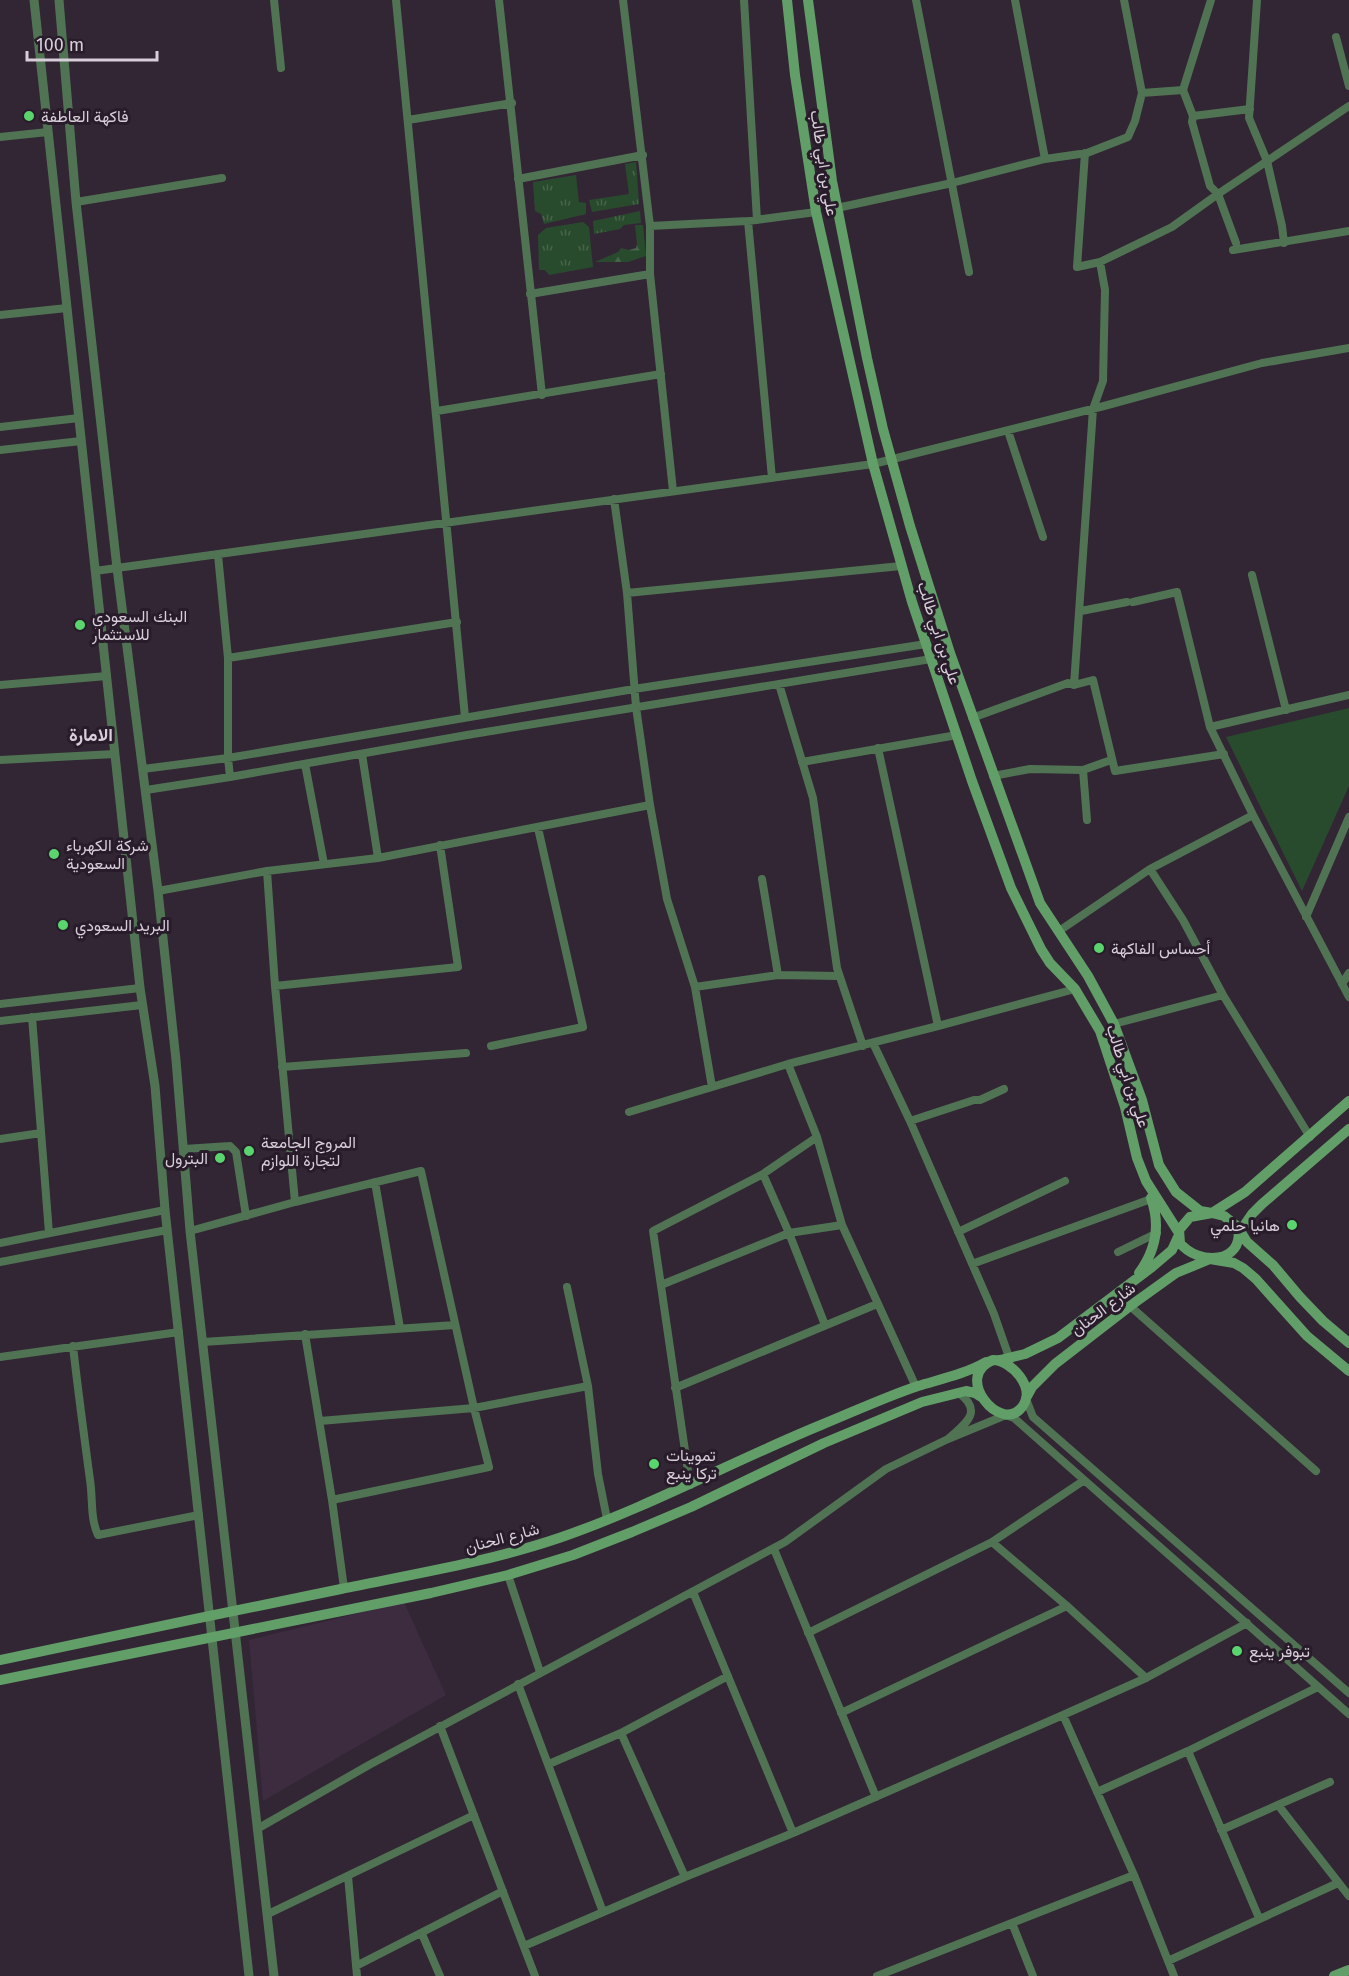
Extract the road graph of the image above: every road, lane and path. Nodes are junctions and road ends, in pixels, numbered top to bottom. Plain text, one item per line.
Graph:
1 (34, 0) edge
2 (59, 0) edge
3 (273, 0) edge
4 (396, 0) edge
5 (499, 0) edge
6 (623, 0) edge
7 (744, 0) edge
8 (787, 0) edge
9 (808, 0) edge
10 (916, 0) edge
11 (1015, 0) edge
12 (1124, 0) edge
13 (1212, 0) edge
14 (1257, 0) edge
15 (1336, 37) dead end
16 (280, 68) dead end
17 (1349, 86) edge
18 (1184, 90) junction
19 (1142, 93) junction
20 (512, 104) junction
21 (1349, 106) edge
22 (1250, 109) junction
23 (1193, 116) junction
24 (408, 120) junction
25 (48, 132) junction
26 (0, 137) edge
27 (1085, 153) junction
28 (643, 155) junction
29 (1045, 159) junction
30 (1267, 161) junction
31 (222, 178) dead end
32 (518, 179) junction
33 (952, 183) junction
34 (1218, 194) junction
35 (76, 202) junction
36 (837, 208) junction
37 (816, 212) junction
38 (757, 220) junction
39 (748, 221) junction
40 (650, 226) junction
41 (1349, 231) edge
42 (1284, 243) junction
43 (1100, 262) junction
44 (969, 272) dead end
45 (650, 274) junction
46 (530, 294) junction
47 (67, 308) junction
48 (0, 315) edge
49 (1349, 348) edge
50 (661, 374) junction
51 (542, 395) junction
52 (1093, 409) junction
53 (437, 411) junction
54 (79, 418) junction
55 (0, 427) edge
56 (1008, 431) junction
57 (81, 441) junction
58 (0, 450) edge
59 (892, 461) junction
60 (873, 464) junction
61 (772, 478) junction
62 (673, 491) junction
63 (614, 500) junction
64 (448, 522) junction
65 (1043, 537) dead end
66 (218, 555) junction
67 (901, 566) junction
68 (117, 568) junction
69 (95, 571) junction
70 (1252, 574) dead end
71 (627, 593) junction
72 (1081, 611) junction
73 (457, 622) junction
74 (926, 644) junction
75 (228, 658) junction
76 (932, 659) junction
77 (107, 676) junction
78 (778, 684) junction
79 (0, 685) edge
80 (1074, 685) junction
81 (634, 689) junction
82 (1349, 695) edge
83 (636, 707) junction
84 (1286, 710) junction
85 (465, 717) junction
86 (972, 718) junction
87 (1210, 727) junction
88 (957, 735) junction
89 (878, 748) junction
90 (362, 753) junction
91 (115, 754) junction
92 (1224, 754) junction
93 (228, 758) junction
94 (0, 760) edge
95 (1111, 760) junction
96 (802, 762) junction
97 (304, 764) junction
98 (143, 769) junction
99 (1083, 770) junction
100 (993, 776) junction
101 (230, 777) junction
102 (146, 790) junction
103 (650, 805) junction
104 (1253, 815) junction
105 (1349, 818) edge
106 (1087, 820) dead end
107 (538, 828) junction
108 (440, 845) junction
109 (378, 858) junction
110 (324, 864) junction
111 (1150, 869) junction
112 (267, 871) junction
113 (762, 879) dead end
114 (158, 891) junction
115 (1306, 917) junction
116 (1059, 931) junction
117 (1349, 973) edge
118 (778, 975) junction
119 (839, 976) junction
120 (1342, 984) junction
121 (275, 986) junction
122 (695, 987) junction
123 (140, 988) junction
124 (1075, 989) junction
125 (1223, 995) junction
126 (1349, 998) edge
127 (0, 1004) edge
128 (142, 1005) junction
129 (32, 1017) junction
130 (0, 1021) edge
131 (1114, 1024) junction
132 (939, 1026) junction
133 (873, 1043) junction
134 (490, 1046) dead end
135 (863, 1046) junction
136 (466, 1053) dead end
137 (788, 1064) junction
138 (282, 1067) junction
139 (712, 1087) junction
140 (1004, 1089) dead end
141 (1349, 1101) edge
142 (629, 1112) dead end
143 (910, 1122) junction
144 (1349, 1129) edge
145 (41, 1133) junction
146 (817, 1137) junction
147 (1310, 1137) junction
148 (0, 1139) edge
149 (184, 1149) junction
150 (763, 1174) junction
151 (1065, 1181) dead end
152 (1146, 1181) junction
153 (375, 1182) junction
154 (1151, 1199) junction
155 (295, 1202) junction
156 (165, 1210) junction
157 (1212, 1213) junction
158 (246, 1216) junction
159 (842, 1225) junction
160 (167, 1230) junction
161 (1239, 1230) junction
162 (190, 1231) junction
163 (958, 1232) junction
164 (49, 1233) junction
165 (789, 1233) junction
166 (1157, 1233) junction
167 (1178, 1235) junction
168 (0, 1243) edge
169 (1118, 1252) dead end
170 (1210, 1259) junction
171 (0, 1262) edge
172 (972, 1264) junction
173 (1129, 1284) junction
174 (661, 1285) junction
175 (567, 1287) dead end
176 (877, 1304) junction
177 (1130, 1306) junction
178 (455, 1325) junction
179 (825, 1325) junction
180 (400, 1328) junction
181 (179, 1332) junction
182 (304, 1334) junction
183 (203, 1342) junction
184 (1349, 1343) edge
185 (73, 1347) junction
186 (0, 1357) edge
187 (1006, 1359) junction
188 (986, 1362) junction
189 (1349, 1371) edge
190 (588, 1386) junction
191 (916, 1387) junction
192 (675, 1388) junction
193 (959, 1393) junction
194 (983, 1398) junction
195 (1026, 1398) junction
196 (474, 1408) junction
197 (1006, 1415) junction
198 (320, 1421) junction
199 (948, 1439) junction
200 (1316, 1471) dead end
201 (1083, 1481) junction
202 (690, 1485) junction
203 (332, 1500) junction
204 (199, 1515) junction
205 (607, 1519) junction
206 (992, 1542) junction
207 (774, 1548) junction
208 (508, 1575) junction
209 (344, 1588) junction
210 (693, 1592) junction
211 (1068, 1606) junction
212 (233, 1611) junction
213 (210, 1615) junction
214 (1247, 1623) junction
215 (236, 1632) junction
216 (808, 1633) junction
217 (213, 1636) junction
218 (0, 1660) edge
219 (540, 1672) junction
220 (728, 1676) junction
221 (1146, 1678) junction
222 (0, 1680) edge
223 (518, 1684) junction
224 (1318, 1687) junction
225 (1349, 1693) edge
226 (841, 1713) junction
227 (1349, 1714) edge
228 (1063, 1715) junction
229 (440, 1726) junction
230 (621, 1733) junction
231 (1188, 1751) junction
232 (549, 1764) junction
233 (1330, 1782) dead end
234 (1097, 1792) junction
235 (876, 1797) junction
236 (1278, 1805) junction
237 (474, 1815) junction
238 (257, 1829) junction
239 (1221, 1830) junction
240 (794, 1833) junction
241 (1134, 1875) junction
242 (348, 1876) junction
243 (685, 1877) junction
244 (1338, 1882) junction
245 (503, 1891) junction
246 (1349, 1896) edge
247 (603, 1912) junction
248 (268, 1914) junction
249 (1258, 1918) junction
250 (1012, 1923) junction
251 (422, 1934) junction
252 (524, 1946) junction
253 (1168, 1961) junction
254 (356, 1966) junction
255 (1349, 1970) edge
256 (249, 1976) edge
257 (274, 1976) edge
258 (357, 1976) edge
259 (440, 1976) edge
260 (535, 1976) edge
261 (878, 1976) edge
262 (1033, 1976) edge
263 (1174, 1976) edge
264 (1334, 1976) edge

1 - 25 street
2 - 35 street
3 - 16 street
4 - 24 street
5 - 20 street
6 - 28 street
7 - 38 street
8 - 37 main road, علي بن ابي طالب
9 - 36 main road, علي بن ابي طالب
10 - 33 street
11 - 29 street
12 - 19 street
13 - 18 street
14 - 22 street
15 - 17 street
18 - 19 street
18 - 23 street
19 - 27 street
20 - 24 street
20 - 32 street
21 - 30 street
22 - 23 street
22 - 30 street
23 - 34 street
24 - 53 street
25 - 26 street
25 - 47 street
27 - 29 street
27 - 43 street
28 - 32 street
28 - 40 street
29 - 33 street
30 - 34 street
30 - 42 street
31 - 35 street
32 - 46 street
33 - 36 street
33 - 44 street
34 - 42 street
34 - 43 street
35 - 68 street
36 - 59 main road, علي بن ابي طالب
37 - 38 street
37 - 60 main road, علي بن ابي طالب
38 - 39 street
39 - 40 street
39 - 61 street
40 - 45 street
41 - 42 street
43 - 52 street
45 - 46 street
45 - 50 street
46 - 51 street
47 - 48 street
47 - 54 street
49 - 52 street
50 - 51 street
50 - 62 street
51 - 53 street
52 - 56 street
52 - 72 street
53 - 64 street
54 - 55 street
54 - 57 street
56 - 59 street
56 - 65 street
57 - 58 street
57 - 69 street
59 - 60 street
59 - 86 main road, علي بن ابي طالب
60 - 61 street
60 - 67 main road, علي بن ابي طالب
61 - 62 street
62 - 63 street
63 - 64 street
63 - 71 street
64 - 66 street
64 - 73 street
66 - 68 street
66 - 75 street
67 - 71 street
67 - 74 main road, علي بن ابي طالب
68 - 69 street
68 - 98 street
69 - 77 street
70 - 84 street
71 - 81 street
72 - 80 street
72 - 87 street
73 - 75 street
73 - 85 street
74 - 76 main road, علي بن ابي طالب
74 - 81 street
75 - 93 street
76 - 78 street
76 - 88 main road, علي بن ابي طالب
77 - 79 street
77 - 91 street
78 - 83 street
78 - 96 street
80 - 86 street
80 - 95 street
81 - 83 street
81 - 85 street
82 - 84 street
83 - 90 street
83 - 103 street
84 - 87 street
85 - 93 street
86 - 100 main road, علي بن ابي طالب
87 - 92 street
88 - 89 street
88 - 124 main road, علي بن ابي طالب
89 - 96 street
89 - 132 street
90 - 97 street
90 - 109 street
91 - 94 street
91 - 123 street
92 - 95 street
92 - 104 street
93 - 98 street
93 - 101 street
95 - 99 street
96 - 119 street
97 - 101 street
97 - 110 street
98 - 102 street
99 - 100 street
99 - 106 street
100 - 116 main road, علي بن ابي طالب
101 - 102 street
102 - 114 street
103 - 107 street
103 - 122 street
104 - 111 street
104 - 115 street
105 - 115 street
107 - 108 street
107 - 134 street
108 - 109 street
108 - 121 street
109 - 110 street
110 - 112 street
111 - 116 street
111 - 125 street
112 - 114 street
112 - 121 street
113 - 118 street
114 - 149 street
115 - 120 street
116 - 131 main road, علي بن ابي طالب
117 - 120 street
118 - 119 street
118 - 122 street
119 - 135 street
120 - 126 street
121 - 138 street
122 - 139 street
123 - 127 street
123 - 128 street
124 - 132 street
124 - 152 main road, علي بن ابي طالب
125 - 131 street
125 - 147 street
128 - 129 street
128 - 156 street
129 - 130 street
129 - 145 street
131 - 157 main road, علي بن ابي طالب
132 - 133 street
133 - 135 street
133 - 143 street
135 - 137 street
136 - 138 street
137 - 139 street
137 - 146 street
138 - 155 street
139 - 142 street
140 - 143 street
141 - 147 main road
143 - 163 street
144 - 161 main road
145 - 148 street
145 - 164 street
146 - 150 street
146 - 159 street
147 - 157 main road
149 - 158 street
149 - 162 street
150 - 165 street
150 - 174 street
151 - 163 street
152 - 154 main road
152 - 167 main road, علي بن ابي طالب
153 - 155 street
153 - 178 street
153 - 180 street
154 - 166 main road
154 - 172 street
155 - 158 street
156 - 160 street
156 - 164 street
157 - 161 main road
157 - 167 main road
158 - 162 street
159 - 165 street
159 - 176 street
160 - 171 street
160 - 181 street
161 - 170 main road
161 - 184 main road
162 - 183 street
163 - 172 street
164 - 168 street
165 - 174 street
165 - 179 street
166 - 169 street
166 - 173 main road
167 - 170 main road
167 - 173 main road, شارع الحنان
170 - 177 main road, شارع الحنان
170 - 189 main road
172 - 187 street
173 - 187 main road, شارع الحنان
174 - 192 street
175 - 190 street
176 - 179 street
176 - 191 street
177 - 195 main road, شارع الحنان
177 - 200 street
178 - 180 street
178 - 196 street
179 - 192 street
180 - 182 street
181 - 185 street
181 - 204 street
182 - 183 street
182 - 198 street
183 - 212 street
185 - 186 street
185 - 204 street
187 - 188 main road
187 - 195 main road
188 - 191 main road, شارع الحنان
188 - 194 main road
190 - 196 street
190 - 205 street
191 - 202 main road, شارع الحنان
192 - 202 street
193 - 194 main road
193 - 199 street
193 - 208 main road
194 - 197 main road
195 - 197 main road
195 - 225 street
196 - 198 street
196 - 203 street
197 - 199 street
197 - 201 street
198 - 203 street
199 - 207 street
201 - 206 street
201 - 214 street
202 - 205 main road, شارع الحنان
203 - 209 street
204 - 213 street
205 - 209 main road, شارع الحنان
206 - 211 street
206 - 216 street
207 - 210 street
207 - 216 street
208 - 215 main road
208 - 219 street
209 - 212 main road, شارع الحنان
210 - 219 street
210 - 220 street
211 - 221 street
211 - 226 street
212 - 213 main road, شارع الحنان
212 - 215 street
213 - 217 street
213 - 218 main road, شارع الحنان
214 - 221 street
214 - 224 street
215 - 217 main road
215 - 238 street
216 - 226 street
217 - 222 main road
217 - 256 street
219 - 223 street
220 - 230 street
220 - 240 street
221 - 228 street
223 - 229 street
223 - 232 street
224 - 227 street
224 - 231 street
226 - 235 street
228 - 234 street
228 - 235 street
229 - 237 street
229 - 238 street
230 - 232 street
230 - 243 street
231 - 234 street
231 - 239 street
232 - 247 street
233 - 236 street
234 - 241 street
235 - 240 street
236 - 239 street
236 - 244 street
237 - 242 street
237 - 245 street
238 - 248 street
239 - 249 street
240 - 243 street
241 - 250 street
241 - 253 street
242 - 248 street
242 - 254 street
243 - 247 street
244 - 246 street
244 - 249 street
245 - 251 street
245 - 252 street
247 - 252 street
248 - 257 street
249 - 253 street
250 - 261 street
250 - 262 street
251 - 254 street
251 - 259 street
252 - 260 street
253 - 263 street
254 - 258 street
255 - 264 main road

